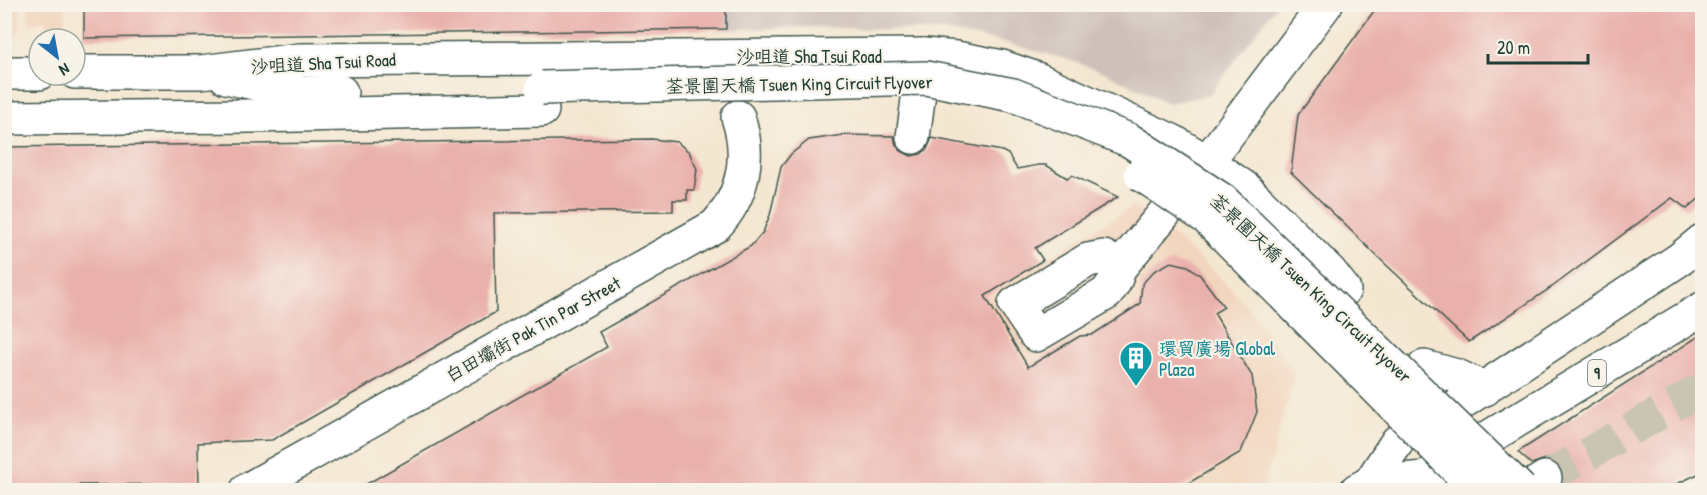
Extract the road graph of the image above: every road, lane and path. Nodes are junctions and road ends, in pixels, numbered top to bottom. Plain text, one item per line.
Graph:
1 (1326, 4) edge
2 (924, 55) junction
3 (87, 72) edge
4 (201, 72) junction
5 (4, 73) edge
6 (27, 73) edge
7 (542, 99) junction
8 (302, 104) junction
9 (738, 117) dead end
10 (4, 118) edge
11 (912, 137) dead end
12 (1207, 162) junction
13 (1702, 241) edge
14 (1119, 267) dead end
15 (1344, 290) dead end
16 (1702, 309) edge
17 (1424, 367) dead end
18 (1491, 436) dead end
19 (1397, 442) dead end
20 (1437, 470) dead end
21 (1534, 484) edge
22 (1364, 487) edge
23 (248, 490) edge
24 (1478, 490) edge

1 - 12 main road
2 - 4 main road, 沙咀道 Sha Tsui Road
2 - 11 main road
2 - 12 main road, 沙咀道 Sha Tsui Road
3 - 4 main road, 沙咀道 Sha Tsui Road
4 - 8 main road, 沙咀道 Sha Tsui Road
5 - 6 main road
7 - 8 main road, 沙咀道 Sha Tsui Road
7 - 21 main road, 荃景圍天橋 Tsuen King Circuit Flyover, bridge
7 - 24 main road, 荃景圍天橋 Tsuen King Circuit Flyover, bridge
8 - 10 main road, 沙咀道 Sha Tsui Road
9 - 23 main road, 白田壩街 Pak Tin Par Street
12 - 14 main road
12 - 15 main road, 沙咀道 Sha Tsui Road
13 - 17 main road
16 - 18 main road, 9
19 - 22 main road
20 - 22 main road

